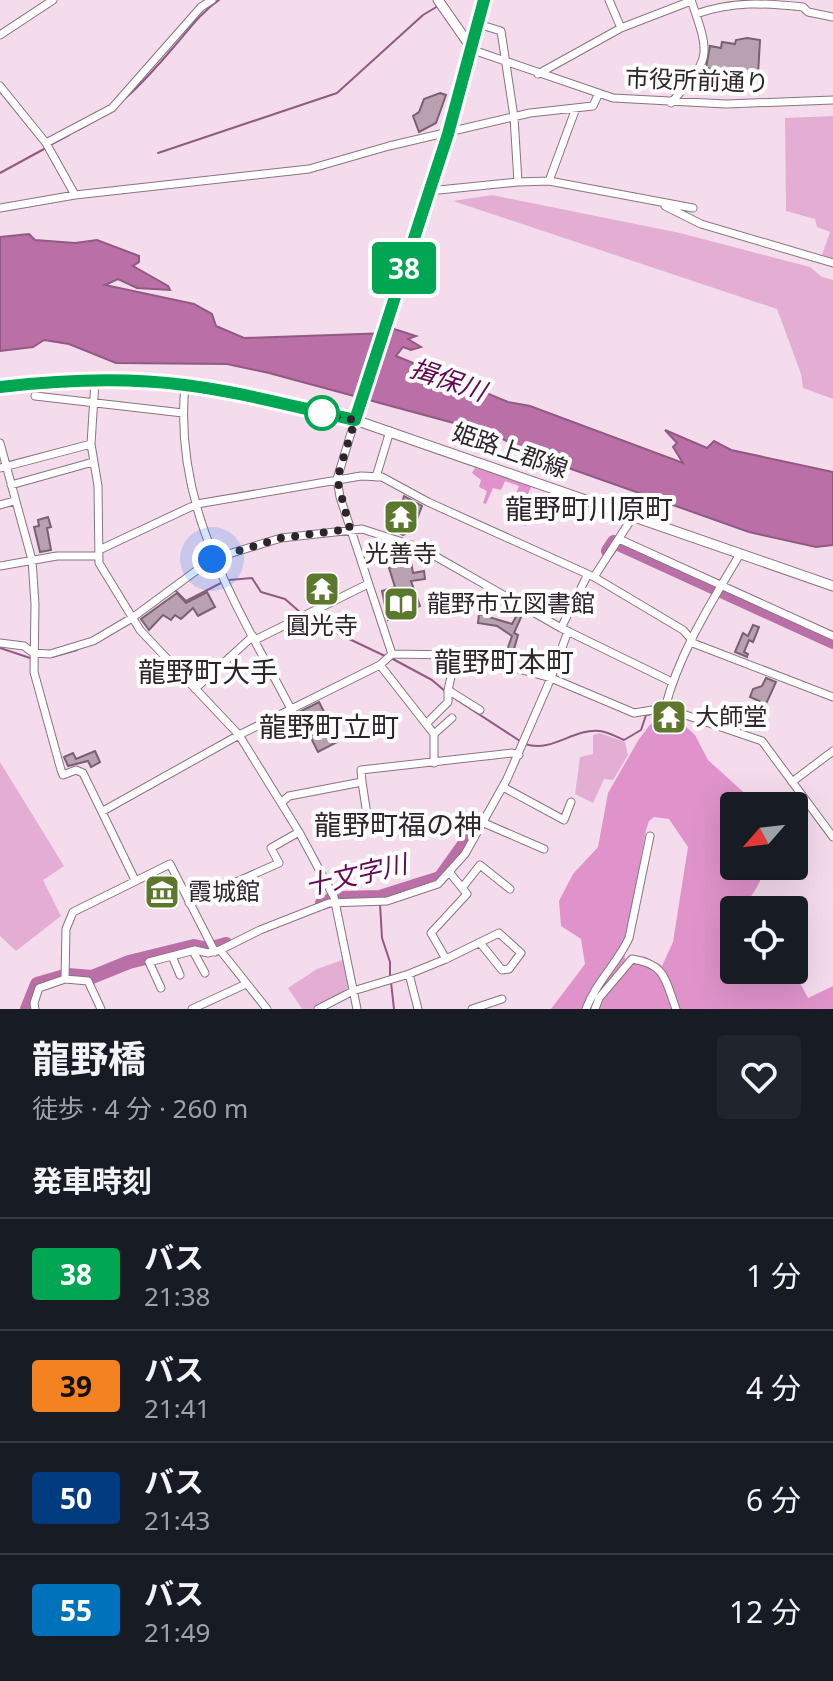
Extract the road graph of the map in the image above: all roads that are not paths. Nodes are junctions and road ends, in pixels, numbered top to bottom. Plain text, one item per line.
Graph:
1 (53, 0) edge
2 (212, 0) edge
3 (484, 0) edge
4 (609, 0) edge
5 (691, 1) edge
6 (760, 1) edge
7 (441, 5) edge
8 (696, 14) junction
9 (833, 17) edge
10 (478, 24) junction
11 (621, 28) junction
12 (0, 35) edge
13 (473, 50) junction
14 (507, 63) junction
15 (538, 74) junction
16 (0, 86) edge
17 (598, 95) junction
18 (833, 100) edge
19 (671, 103) junction
20 (576, 108) junction
21 (514, 117) junction
22 (448, 134) junction
23 (48, 147) junction
24 (549, 181) junction
25 (518, 182) junction
26 (428, 193) junction
27 (75, 195) junction
28 (655, 201) junction
29 (0, 208) edge
30 (693, 208) dead end
31 (833, 263) edge
32 (95, 381) junction
33 (185, 385) junction
34 (0, 387) edge
35 (35, 396) dead end
36 (94, 404) junction
37 (183, 413) junction
38 (355, 420) junction
39 (390, 431) junction
40 (0, 443) edge
41 (91, 444) junction
42 (93, 462) junction
43 (3, 467) edge
44 (376, 477) junction
45 (337, 479) junction
46 (11, 485) junction
47 (14, 501) junction
48 (197, 504) junction
49 (0, 505) edge
50 (634, 515) junction
51 (350, 529) junction
52 (617, 543) junction
53 (98, 553) junction
54 (740, 554) junction
55 (212, 559) junction
56 (32, 560) junction
57 (0, 566) edge
58 (590, 576) junction
59 (368, 584) junction
60 (833, 586) edge
61 (719, 589) junction
62 (133, 620) junction
63 (565, 629) junction
64 (833, 636) edge
65 (254, 638) junction
66 (691, 641) junction
67 (0, 643) edge
68 (33, 653) junction
69 (392, 654) junction
70 (456, 655) junction
71 (380, 665) junction
72 (551, 678) junction
73 (672, 682) junction
74 (195, 689) junction
75 (448, 690) junction
76 (833, 697) edge
77 (665, 708) junction
78 (291, 709) junction
79 (480, 710) dead end
80 (452, 718) dead end
81 (427, 723) junction
82 (434, 734) junction
83 (239, 735) junction
84 (833, 751) edge
85 (519, 755) junction
86 (434, 763) junction
87 (362, 782) junction
88 (792, 782) junction
89 (503, 787) junction
90 (571, 802) dead end
91 (281, 803) junction
92 (103, 811) junction
93 (368, 821) dead end
94 (484, 823) junction
95 (299, 832) junction
96 (650, 836) dead end
97 (833, 837) edge
98 (544, 849) dead end
99 (450, 873) junction
100 (135, 880) junction
101 (462, 888) junction
102 (510, 889) dead end
103 (335, 900) junction
104 (189, 903) junction
105 (481, 944) junction
106 (193, 951) junction
107 (218, 951) junction
108 (172, 956) junction
109 (446, 959) junction
110 (205, 973) dead end
111 (409, 974) junction
112 (64, 975) junction
113 (180, 975) dead end
114 (246, 984) junction
115 (161, 988) dead end
116 (353, 991) junction
117 (502, 999) dead end
118 (35, 1009) edge
119 (101, 1009) edge
120 (192, 1009) edge
121 (267, 1009) edge
122 (318, 1009) edge
123 (357, 1009) edge
124 (418, 1009) edge
125 (472, 1009) edge
126 (586, 1009) edge
127 (595, 1009) edge
128 (676, 1009) edge

1 - 12 street
2 - 23 street
3 - 10 highway
4 - 11 street
5 - 8 street
5 - 11 street
6 - 8 street
6 - 9 street
7 - 13 main road
8 - 19 street
10 - 13 highway
10 - 14 street
11 - 15 street
13 - 14 street, 市役所前通り
13 - 22 highway
14 - 15 street, 市役所前通り
14 - 21 street
15 - 17 street, 市役所前通り
16 - 23 street
17 - 19 street, 市役所前通り
17 - 20 street
18 - 19 street, 市役所前通り
20 - 21 street
20 - 24 street
21 - 22 street
21 - 25 street
22 - 26 highway
22 - 27 street
23 - 27 street
24 - 25 street
24 - 28 street
25 - 26 street
26 - 38 highway
27 - 29 street
28 - 30 street
28 - 31 street
32 - 33 highway
32 - 34 highway
32 - 36 street
33 - 37 street
33 - 38 highway
35 - 36 street
36 - 37 street
36 - 41 street
37 - 48 street
38 - 39 main road, 姫路上郡線
38 - 45 street
39 - 44 street
39 - 50 main road, 姫路上郡線
40 - 43 street
41 - 42 street
41 - 43 street
42 - 46 street
42 - 53 street
43 - 46 street
44 - 45 street
44 - 58 street
45 - 48 street
45 - 51 street
46 - 47 street
47 - 49 street
47 - 56 street
48 - 53 street
48 - 55 street
50 - 52 street
50 - 54 main road, 姫路上郡線
51 - 55 street
51 - 59 street
51 - 63 street
52 - 58 street
52 - 61 street
53 - 56 street
53 - 62 street
54 - 60 main road, 姫路上郡線
54 - 61 street
55 - 62 street
55 - 65 street
56 - 57 street
56 - 68 street
58 - 63 street
58 - 66 street
59 - 65 street
59 - 69 street
61 - 64 street
61 - 66 street
62 - 68 street
62 - 74 street
63 - 72 street
63 - 73 street
65 - 74 street
65 - 78 street
66 - 73 street
66 - 76 street
67 - 68 street
68 - 92 street
69 - 70 street
69 - 71 street
70 - 72 street
70 - 75 street
71 - 78 street
71 - 81 street
72 - 77 street
72 - 85 street
73 - 77 street
74 - 83 street
75 - 79 street
75 - 81 street
77 - 88 street
78 - 83 street
80 - 82 street
81 - 82 street
82 - 86 street
83 - 91 street
83 - 92 street
84 - 88 street
85 - 86 street
85 - 89 street
86 - 87 street
87 - 91 street
87 - 93 street
88 - 97 street
89 - 90 street
89 - 94 street
91 - 95 street
92 - 100 street
94 - 98 street
94 - 99 street
95 - 103 street
95 - 104 street
96 - 126 street
99 - 101 street
99 - 103 street
100 - 104 street
100 - 112 street
101 - 102 street
101 - 109 street
103 - 107 street
103 - 116 street
104 - 107 street
105 - 105 street
105 - 109 street
106 - 107 street
106 - 108 street
106 - 110 street
107 - 114 street
108 - 113 street
108 - 115 street
109 - 111 street
111 - 116 street
111 - 124 street
112 - 118 street
112 - 119 street
114 - 120 street
114 - 121 street
116 - 122 street
116 - 123 street
117 - 125 street
127 - 128 street

